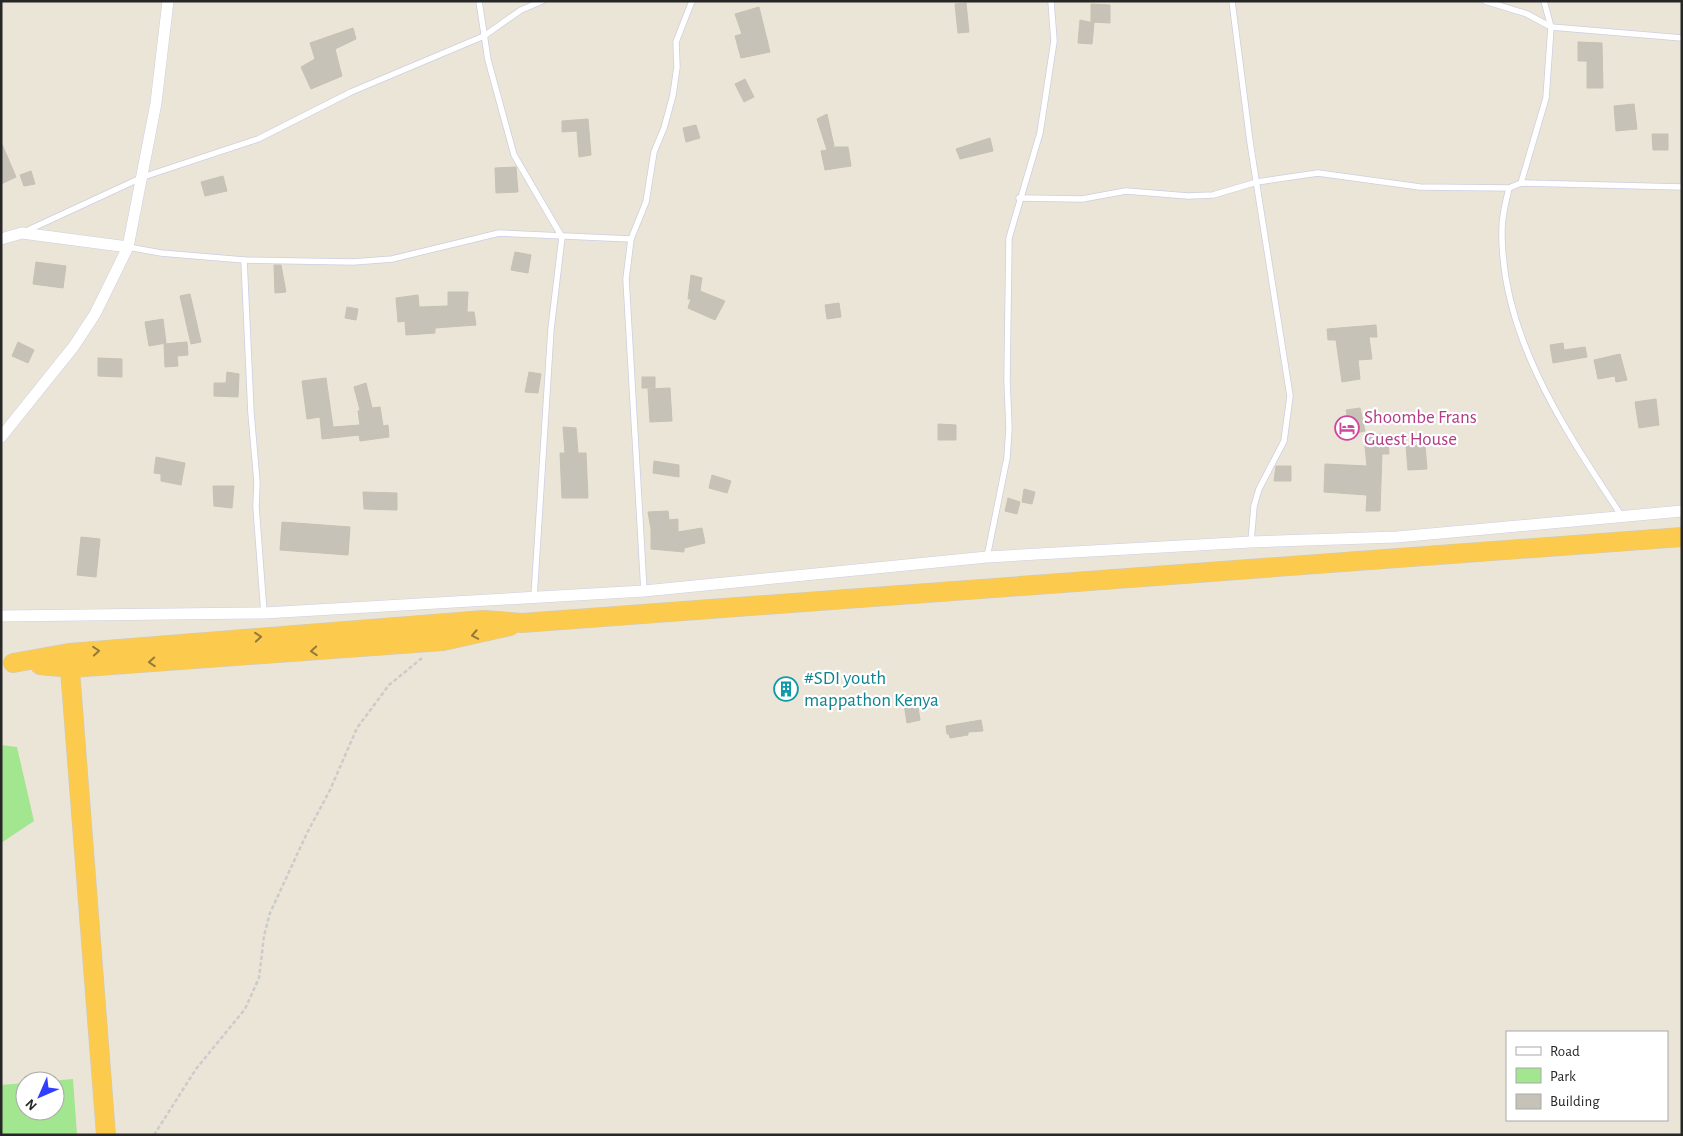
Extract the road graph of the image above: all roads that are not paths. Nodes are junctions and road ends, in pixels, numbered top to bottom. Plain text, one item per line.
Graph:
1 (168, 1) edge
2 (479, 1) edge
3 (542, 1) edge
4 (692, 1) edge
5 (1051, 1) edge
6 (1232, 1) edge
7 (1485, 1) edge
8 (1544, 1) edge
9 (1551, 27) junction
10 (484, 36) junction
11 (1682, 38) edge
12 (143, 177) junction
13 (1257, 182) junction
14 (1521, 183) junction
15 (1682, 186) edge
16 (1508, 188) junction
17 (1019, 198) junction
18 (22, 233) junction
19 (562, 236) junction
20 (1, 239) edge
21 (632, 239) junction
22 (128, 246) junction
23 (244, 260) junction
24 (1, 437) edge
25 (1682, 511) edge
26 (1621, 515) junction
27 (1682, 537) edge
28 (1251, 542) junction
29 (987, 557) junction
30 (644, 592) junction
31 (534, 597) junction
32 (264, 613) junction
33 (1, 616) edge
34 (522, 622) junction
35 (70, 661) junction
36 (7, 663) edge
37 (106, 1135) edge

1 - 12 street
2 - 10 lane
3 - 10 lane
4 - 21 lane
5 - 17 lane
6 - 13 lane
7 - 9 lane
8 - 9 lane
9 - 11 lane
9 - 14 lane
10 - 12 lane
10 - 19 lane
12 - 18 lane
12 - 22 street
13 - 16 lane
13 - 17 lane
13 - 28 lane
14 - 15 lane
14 - 16 lane
16 - 26 lane
17 - 29 lane
18 - 20 street
18 - 22 street
19 - 21 lane
19 - 23 lane
19 - 31 lane
21 - 30 lane
22 - 23 lane
22 - 24 street
23 - 32 lane
25 - 26 street
26 - 28 street
27 - 34 highway
28 - 29 street
29 - 30 street
30 - 31 street
31 - 32 street
32 - 33 street
35 -> 34 highway
34 -> 35 highway
35 - 36 highway
35 - 37 highway

